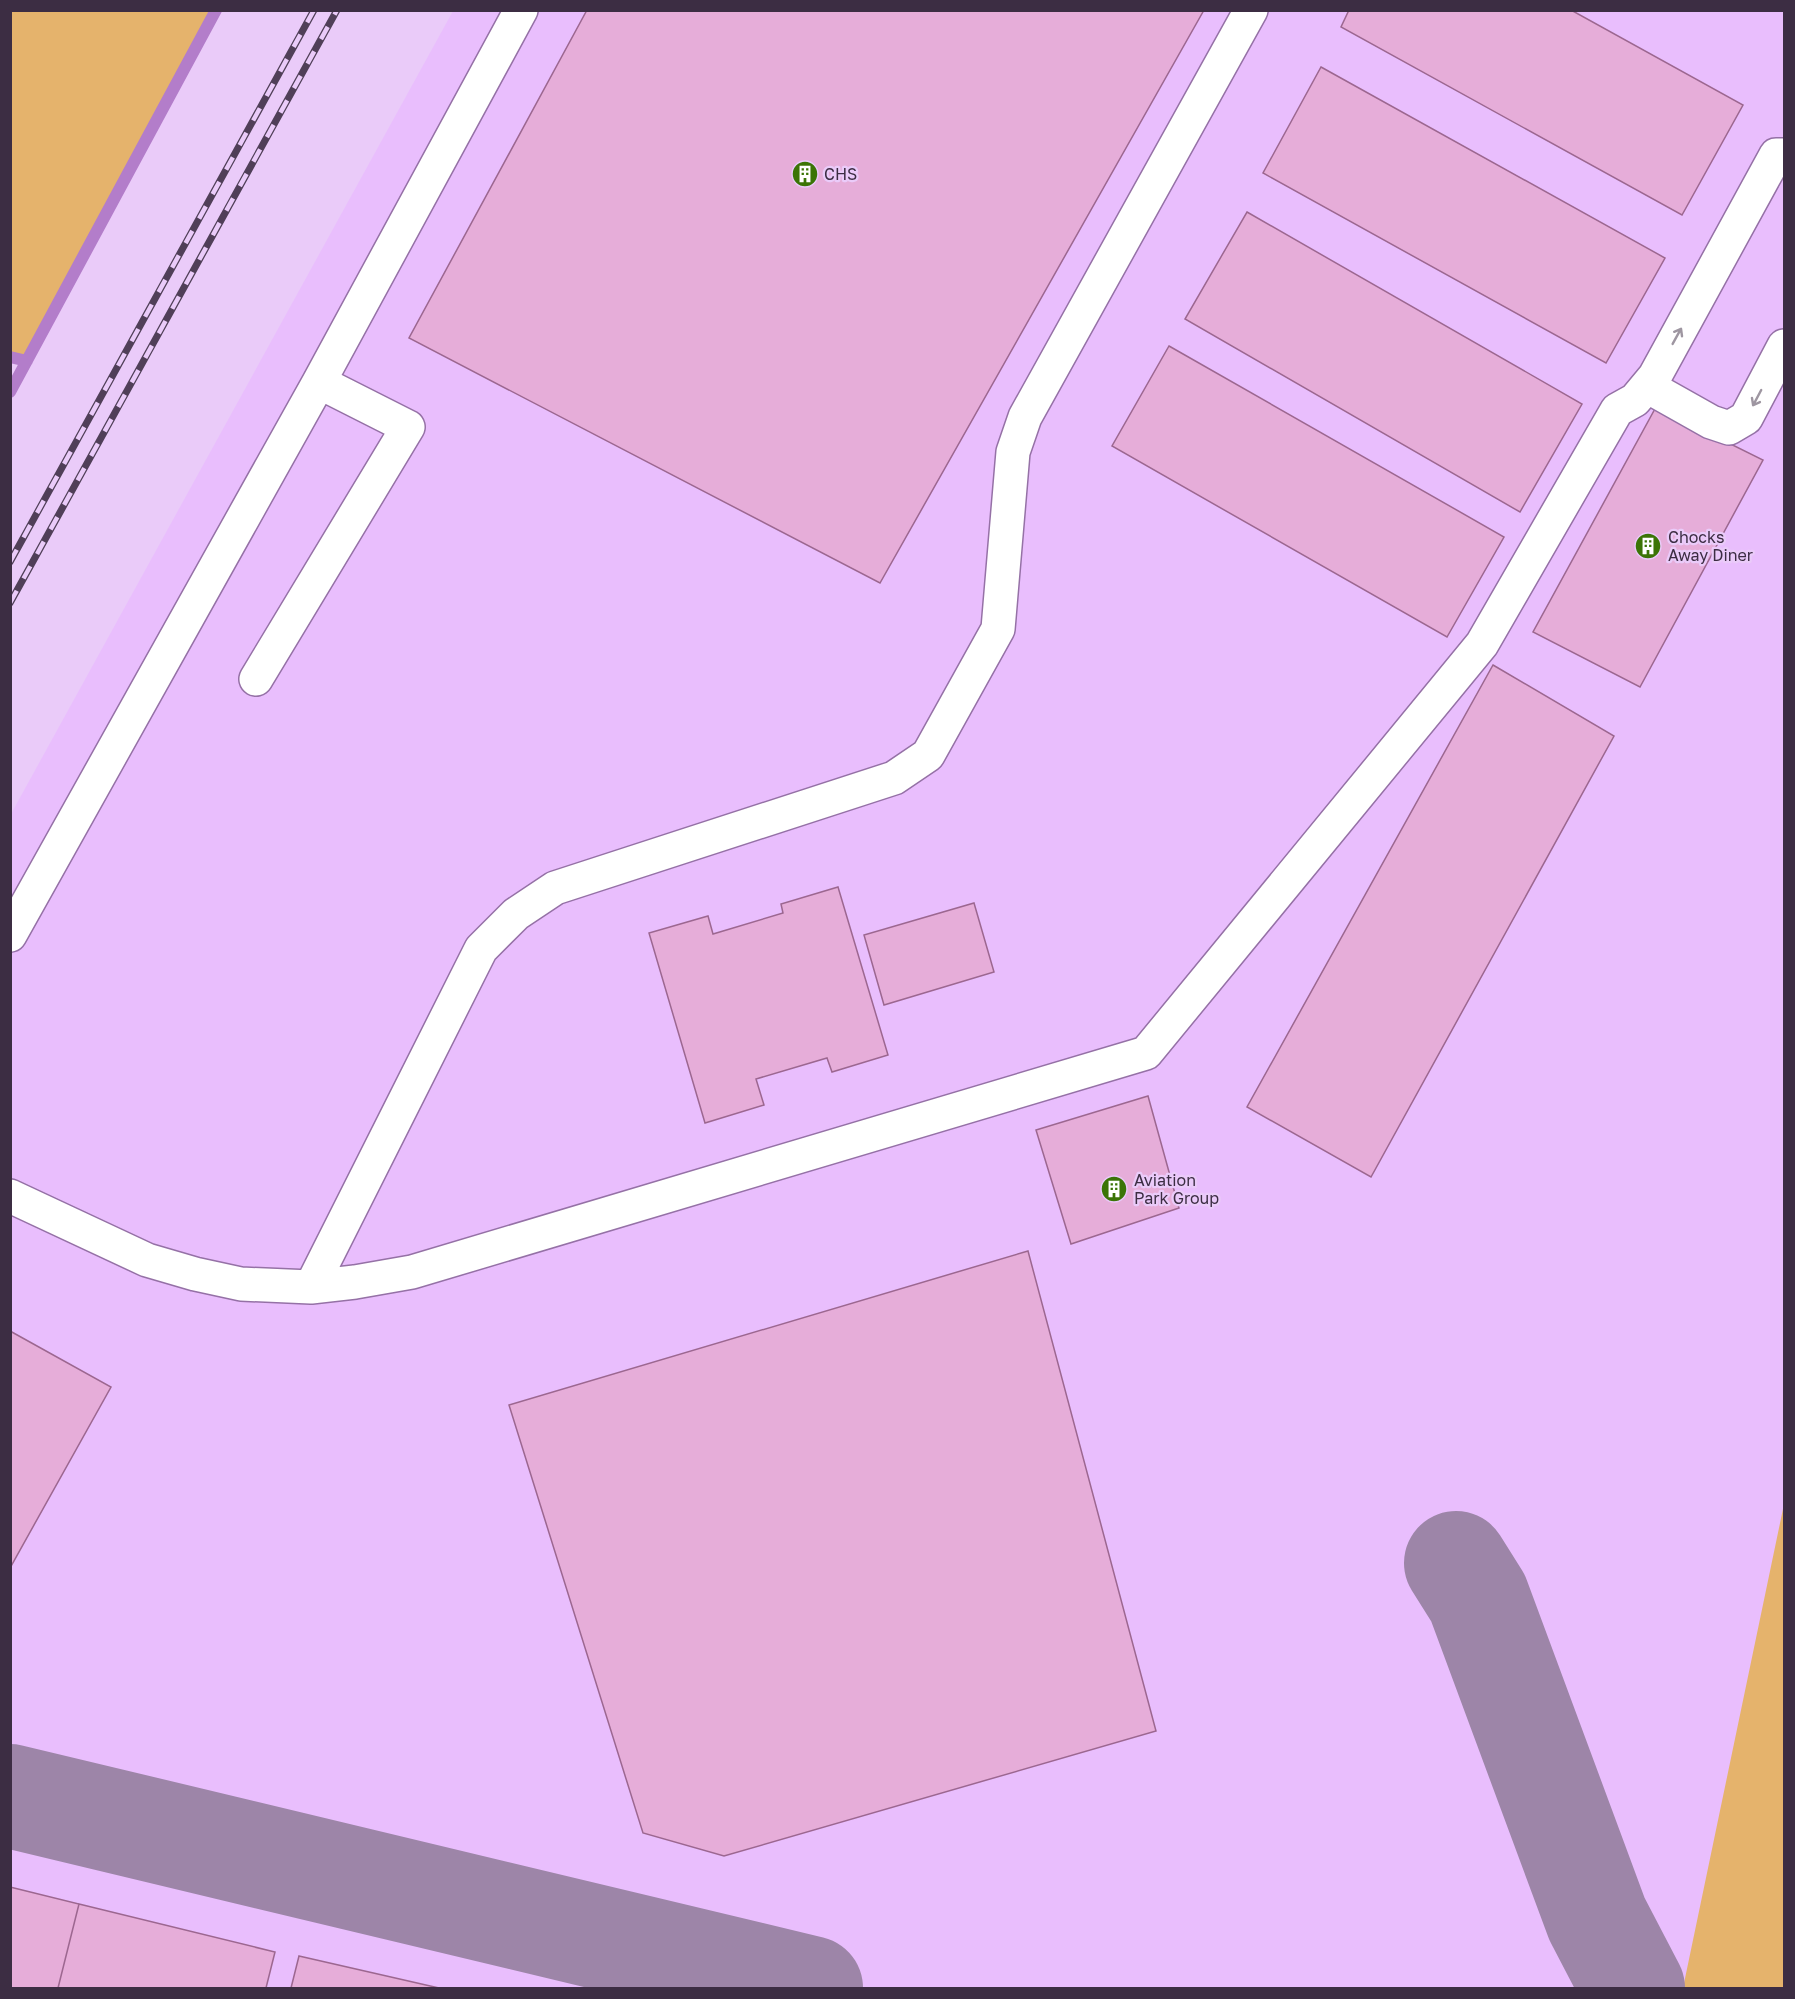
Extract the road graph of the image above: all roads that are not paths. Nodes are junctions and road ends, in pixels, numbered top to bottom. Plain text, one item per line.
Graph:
1 (521, 10) edge
2 (1251, 10) edge
3 (1785, 155) edge
4 (1785, 346) edge
5 (319, 382) junction
6 (1647, 386) junction
7 (256, 679) dead end
8 (10, 935) edge
9 (10, 1196) edge
10 (311, 1287) junction

1 - 5 lane
2 - 10 lane
6 -> 3 lane
4 -> 6 lane
5 - 7 lane
5 - 8 lane
6 - 10 lane
9 - 10 lane

